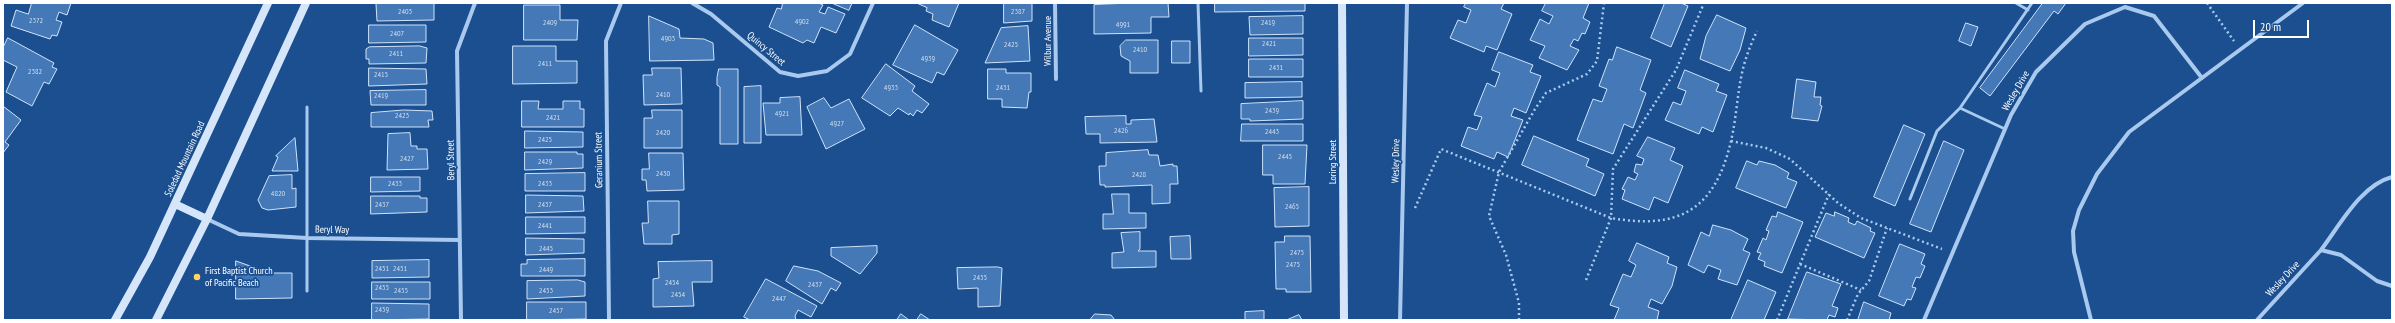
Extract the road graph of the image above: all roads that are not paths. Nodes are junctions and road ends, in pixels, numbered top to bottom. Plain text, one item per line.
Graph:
1 (268, 3) edge
2 (306, 3) edge
3 (475, 3) edge
4 (621, 3) edge
5 (692, 3) edge
6 (873, 3) edge
7 (1056, 3) edge
8 (1198, 3) edge
9 (1342, 3) edge
10 (1408, 3) edge
11 (2016, 3) edge
12 (2032, 3) edge
13 (2303, 3) edge
14 (2028, 10) junction
15 (2202, 78) junction
16 (1056, 79) dead end
17 (1201, 91) dead end
18 (307, 107) dead end
19 (1960, 108) junction
20 (2005, 128) junction
21 (2392, 177) edge
22 (1910, 199) dead end
23 (175, 204) junction
24 (207, 219) junction
25 (307, 238) junction
26 (460, 240) junction
27 (2322, 250) junction
28 (2392, 286) edge
29 (307, 291) dead end
30 (115, 320) edge
31 (156, 320) edge
32 (461, 320) edge
33 (609, 320) edge
34 (1344, 320) edge
35 (1400, 320) edge
36 (1924, 320) edge
37 (2091, 320) edge
38 (2257, 320) edge

1 - 23 main road, Soledad Mountain Road
2 - 24 main road
3 - 26 street, Beryl Street
4 - 33 street, Geranium Street
5 - 6 street, Quincy Street
7 - 16 street, Wilbur Avenue
8 - 17 lane
9 - 34 main road, Loring Street
10 - 35 street, Wesley Drive
11 - 14 lane
12 - 14 lane
13 - 15 street
14 - 19 lane
15 - 20 street, Wesley Drive
15 - 37 street
18 - 25 lane
19 - 20 lane
19 - 22 lane
20 - 36 street, Wesley Drive
21 - 27 street, Wesley Drive
23 - 24 main road
23 - 30 main road, Soledad Mountain Road
24 - 25 street, Beryl Way
24 - 31 main road
25 - 26 street, Beryl Way
25 - 29 lane
26 - 32 street, Beryl Street
27 - 28 street
27 - 38 street, Wesley Drive

